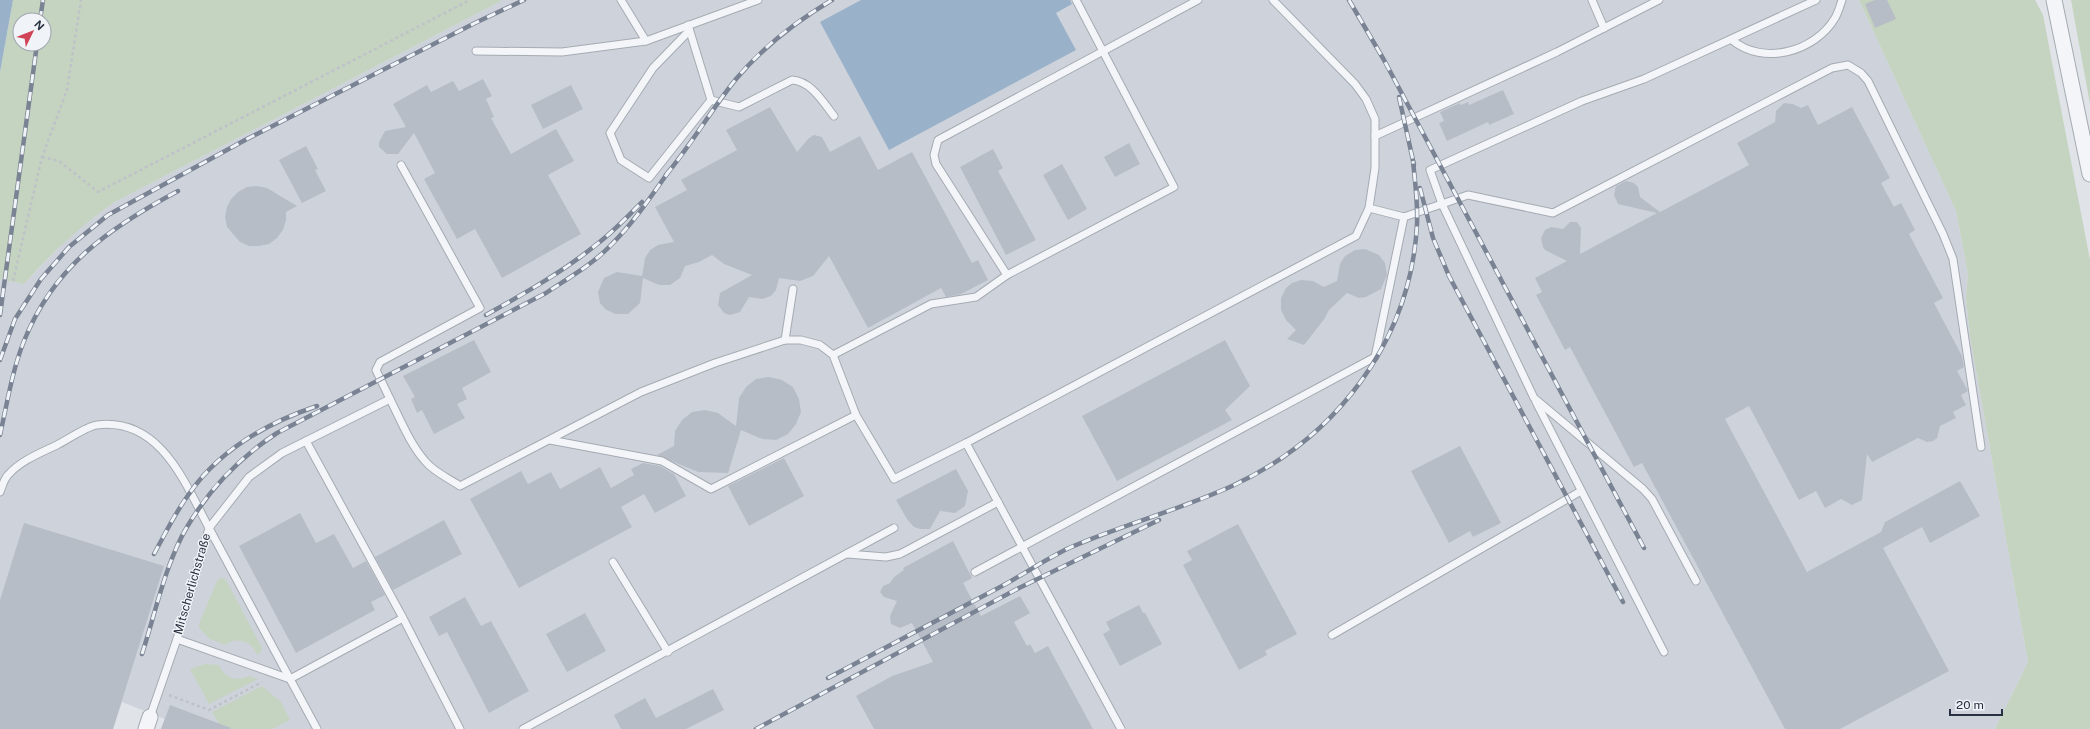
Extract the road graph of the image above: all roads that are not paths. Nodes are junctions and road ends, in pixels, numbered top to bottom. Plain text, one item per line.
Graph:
1 (621, 0) edge
2 (758, 0) edge
3 (1076, 0) edge
4 (1198, 0) edge
5 (1273, 0) edge
6 (1592, 0) edge
7 (1659, 0) edge
8 (1816, 0) edge
9 (1842, 0) edge
10 (2054, 0) edge
11 (741, 3) edge
12 (689, 28) junction
13 (1604, 28) junction
14 (1732, 40) junction
15 (646, 41) junction
16 (476, 51) dead end
17 (1104, 51) junction
18 (711, 100) junction
19 (834, 116) dead end
20 (1375, 136) junction
21 (401, 165) dead end
22 (2090, 174) edge
23 (1442, 204) junction
24 (1369, 208) junction
25 (1404, 217) junction
26 (1007, 275) junction
27 (793, 289) dead end
28 (785, 340) junction
29 (833, 355) junction
30 (390, 398) junction
31 (1534, 398) junction
32 (856, 415) junction
33 (550, 440) junction
34 (306, 441) junction
35 (966, 443) junction
36 (1981, 447) dead end
37 (1581, 491) junction
38 (0, 492) edge
39 (998, 502) junction
40 (208, 528) junction
41 (894, 528) dead end
42 (1022, 546) junction
43 (846, 554) junction
44 (613, 562) dead end
45 (975, 572) dead end
46 (1696, 581) dead end
47 (403, 618) junction
48 (1332, 635) dead end
49 (177, 639) junction
50 (668, 652) junction
51 (1664, 652) dead end
52 (290, 679) junction
53 (148, 723) edge
54 (317, 729) edge
55 (460, 729) edge
56 (523, 729) edge
57 (1121, 729) edge

1 - 15 lane
2 - 11 lane
3 - 17 lane
4 - 17 lane
5 - 20 lane
6 - 13 lane
7 - 13 lane
8 - 14 lane
9 - 14 lane
10 - 22 street
11 - 12 lane
12 - 15 lane
12 - 18 lane
12 - 18 lane
13 - 20 lane
14 - 23 lane
15 - 16 lane
17 - 26 lane
17 - 26 lane
18 - 19 lane
20 - 24 lane
21 - 30 lane
23 - 25 lane
23 - 31 lane
23 - 36 lane
24 - 25 lane
24 - 35 lane
25 - 42 lane
26 - 29 lane
27 - 28 lane
28 - 29 lane
28 - 33 lane
29 - 32 lane
30 - 33 lane
30 - 34 lane
31 - 37 lane
31 - 46 lane
32 - 33 lane
32 - 35 lane
34 - 40 lane
34 - 47 lane
35 - 39 lane
37 - 48 lane
37 - 51 lane
38 - 40 lane, Mitscherlichstraße
39 - 42 lane
39 - 43 lane
40 - 49 lane, Mitscherlichstraße
40 - 52 lane
41 - 43 lane
42 - 45 lane
42 - 57 lane
43 - 50 lane
44 - 50 lane
47 - 52 lane
47 - 55 lane
49 - 52 lane
49 - 53 lane, Mitscherlichstraße
50 - 56 lane
52 - 54 lane

